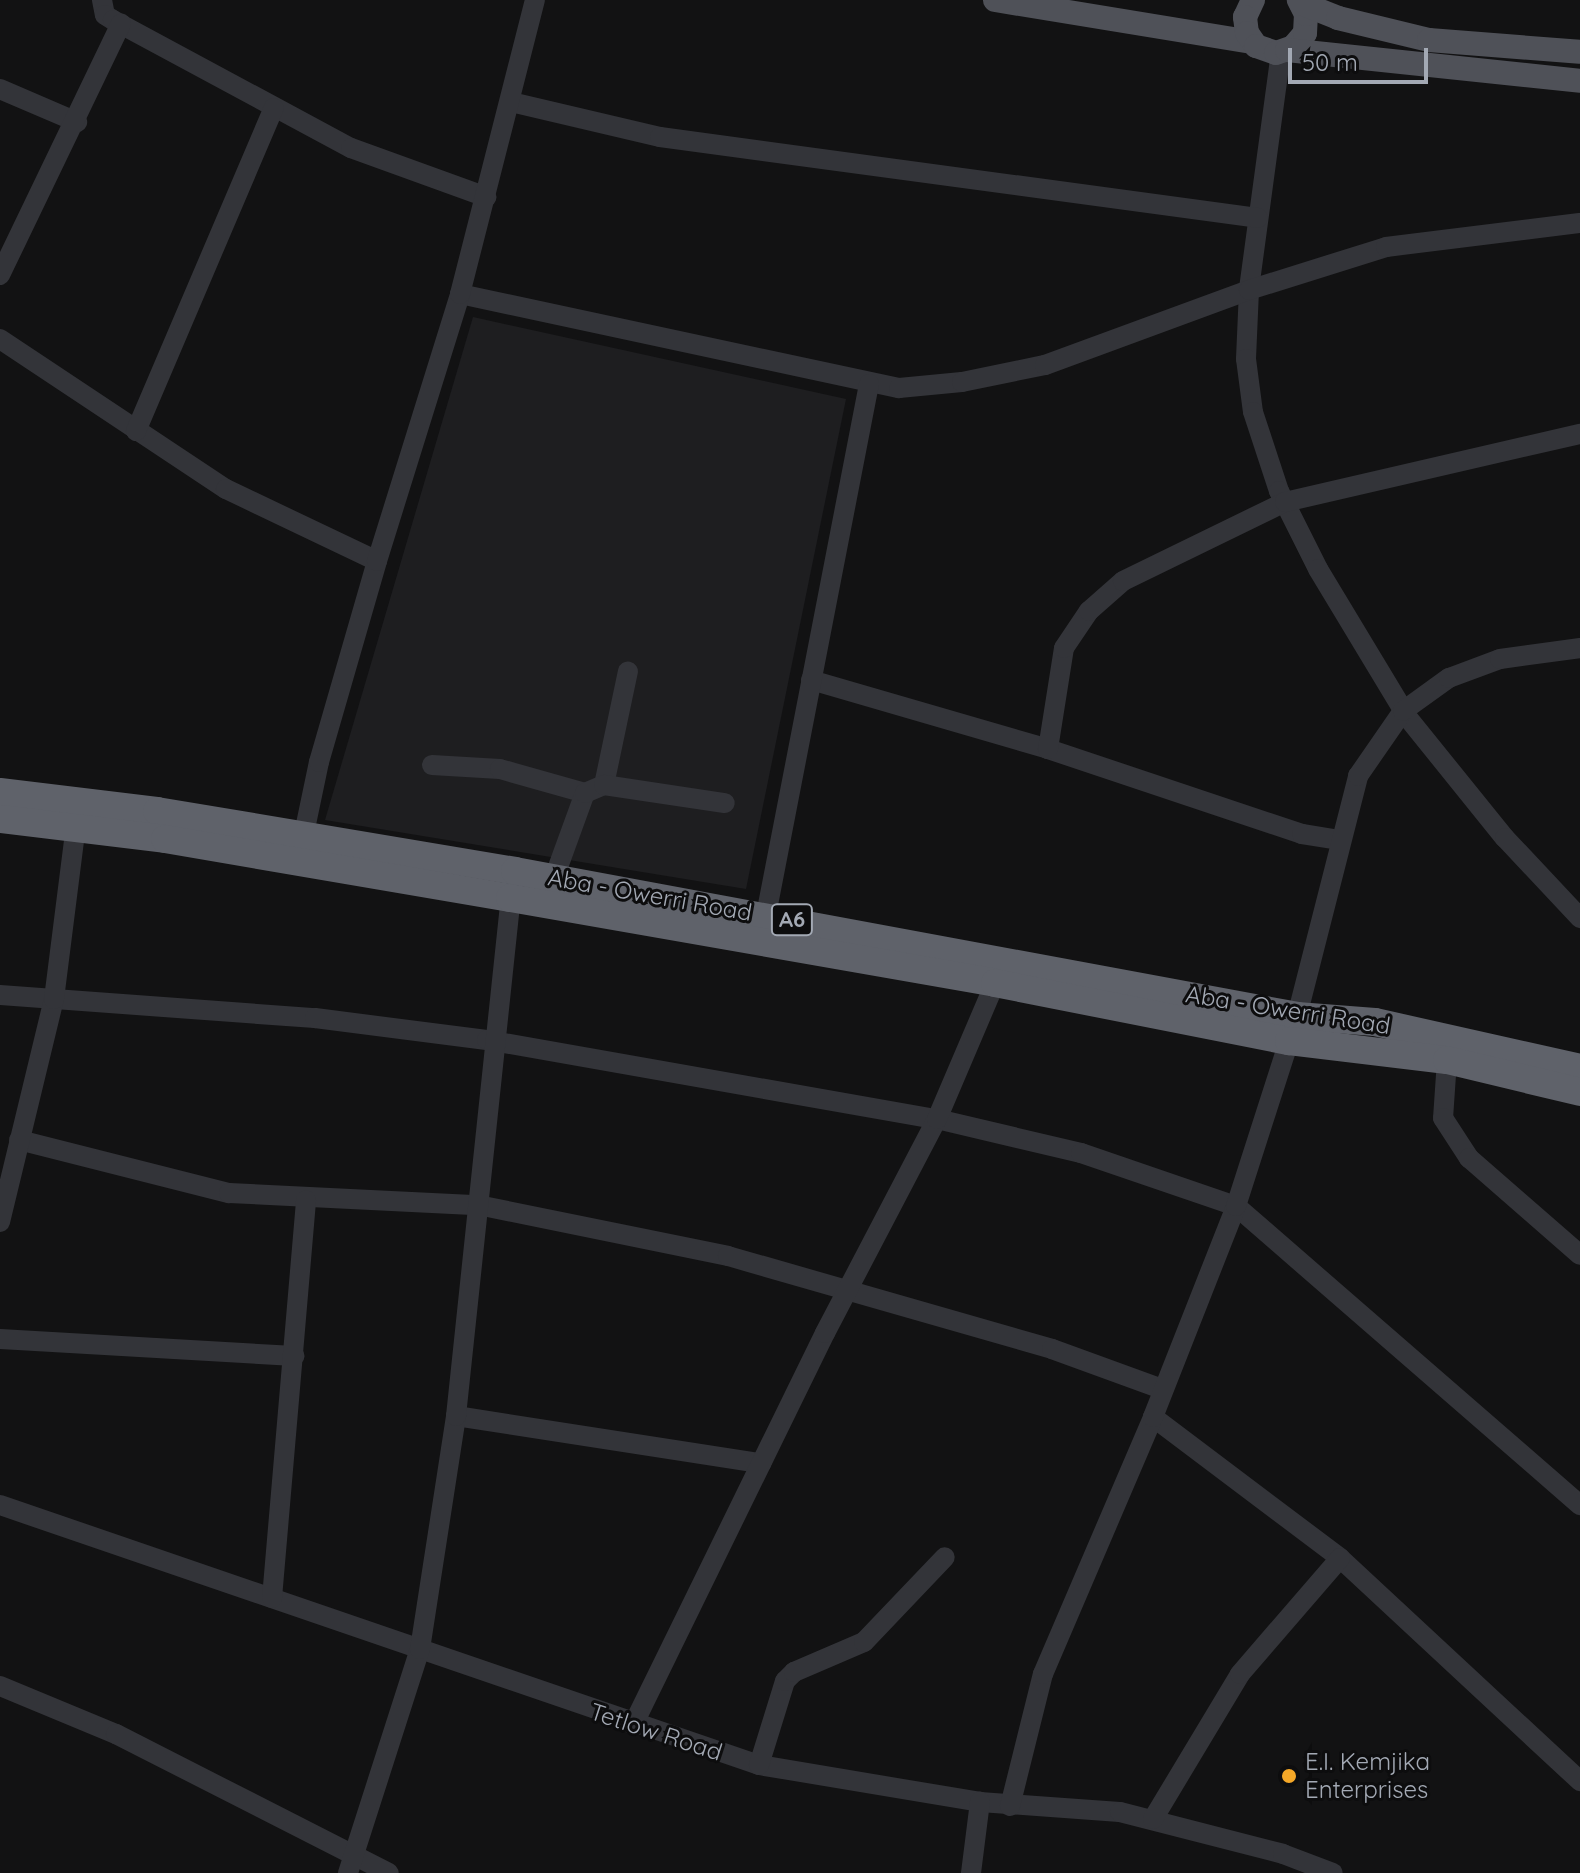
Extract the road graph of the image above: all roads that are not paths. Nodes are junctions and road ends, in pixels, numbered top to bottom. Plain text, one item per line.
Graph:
1 (102, 0) edge
2 (535, 0) edge
3 (995, 0) edge
4 (1244, 1) edge
5 (1300, 1) edge
6 (121, 24) junction
7 (1252, 42) junction
8 (1284, 51) junction
9 (1580, 52) edge
10 (1580, 81) edge
11 (0, 89) edge
12 (511, 102) junction
13 (274, 108) junction
14 (77, 122) junction
15 (486, 197) junction
16 (1258, 218) junction
17 (1580, 223) edge
18 (0, 275) edge
19 (1249, 290) junction
20 (460, 294) junction
21 (0, 339) edge
22 (869, 384) junction
23 (136, 431) junction
24 (1580, 434) edge
25 (1285, 502) junction
26 (377, 561) junction
27 (1580, 648) edge
28 (628, 671) dead end
29 (811, 680) junction
30 (1403, 711) junction
31 (1048, 749) junction
32 (432, 765) dead end
33 (594, 789) junction
34 (0, 792) edge
35 (725, 803) dead end
36 (77, 815) junction
37 (0, 819) edge
38 (1339, 840) junction
39 (301, 848) junction
40 (554, 878) junction
41 (512, 884) junction
42 (766, 915) junction
43 (1580, 918) edge
44 (995, 983) junction
45 (0, 995) edge
46 (54, 999) junction
47 (1293, 1028) junction
48 (498, 1042) junction
49 (1447, 1060) junction
50 (1580, 1068) edge
51 (1580, 1092) edge
52 (937, 1119) junction
53 (19, 1140) junction
54 (306, 1200) junction
55 (478, 1205) junction
56 (1236, 1206) junction
57 (0, 1222) edge
58 (1580, 1255) edge
59 (849, 1289) junction
60 (0, 1339) edge
61 (295, 1356) junction
62 (1162, 1389) junction
63 (456, 1416) junction
64 (1153, 1417) junction
65 (761, 1463) junction
66 (0, 1505) edge
67 (1580, 1505) edge
68 (945, 1557) dead end
69 (1340, 1558) junction
70 (272, 1598) junction
71 (420, 1649) junction
72 (0, 1686) edge
73 (633, 1725) junction
74 (759, 1765) junction
75 (1580, 1781) edge
76 (980, 1802) junction
77 (1010, 1806) junction
78 (1153, 1819) junction
79 (351, 1864) edge
80 (389, 1873) edge
81 (971, 1873) edge
82 (1333, 1873) edge

1 - 6 street
2 - 12 street
3 - 7 main road
4 - 7 main road
5 - 8 main road
5 - 9 main road
6 - 13 street
6 - 14 street
7 - 8 main road
8 - 10 main road
8 - 16 street
11 - 14 street
12 - 15 street
12 - 16 street
13 - 15 street
13 - 23 street
14 - 18 street
15 - 20 street
16 - 19 street
17 - 19 street
19 - 22 street
19 - 25 street
20 - 22 street
20 - 26 street
21 - 23 street
22 - 29 street
23 - 26 street
24 - 25 street
25 - 30 street
25 - 31 street
26 - 39 street
27 - 30 street
28 - 33 street
29 - 31 street
29 - 42 street
30 - 38 street
30 - 43 street
31 - 38 street
32 - 33 street
33 - 35 street
33 - 40 street
34 - 36 highway, Aba - Owerri Road / A6
36 - 37 highway, Aba - Owerri Road / A6
36 - 39 highway, Aba - Owerri Road / A6
36 - 46 street
38 - 47 street
39 - 41 highway, Aba - Owerri Road / A6
40 - 41 highway, Aba - Owerri Road / A6
40 - 42 highway, Aba - Owerri Road / A6
41 - 44 highway, Aba - Owerri Road / A6
41 - 48 street
42 - 47 highway, Aba - Owerri Road / A6
44 - 47 highway, Aba - Owerri Road / A6
44 - 52 street
45 - 46 street
46 - 48 street
46 - 53 street
47 - 49 highway, Aba - Owerri Road / A6
47 - 50 highway, Aba - Owerri Road / A6
47 - 56 street
48 - 52 street
48 - 55 street
49 - 51 highway, Aba - Owerri Road / A6
49 - 58 street
52 - 56 street
52 - 59 street
53 - 54 street
53 - 57 street
54 - 55 street
54 - 61 street
55 - 59 street
55 - 63 street
56 - 62 street
56 - 67 street
59 - 62 street
59 - 65 street
60 - 61 street
61 - 70 street
62 - 64 street
63 - 65 street
63 - 71 street
64 - 69 street
64 - 77 street
65 - 73 street
66 - 70 street, Tetlow Road
68 - 74 street
69 - 75 street
69 - 78 street
70 - 71 street, Tetlow Road
71 - 73 street, Tetlow Road
71 - 79 street
72 - 79 street
73 - 74 street, Tetlow Road
74 - 76 street, Tetlow Road
76 - 77 street, Tetlow Road
76 - 81 street
77 - 78 street, Tetlow Road
78 - 82 street, Tetlow Road
79 - 80 street

